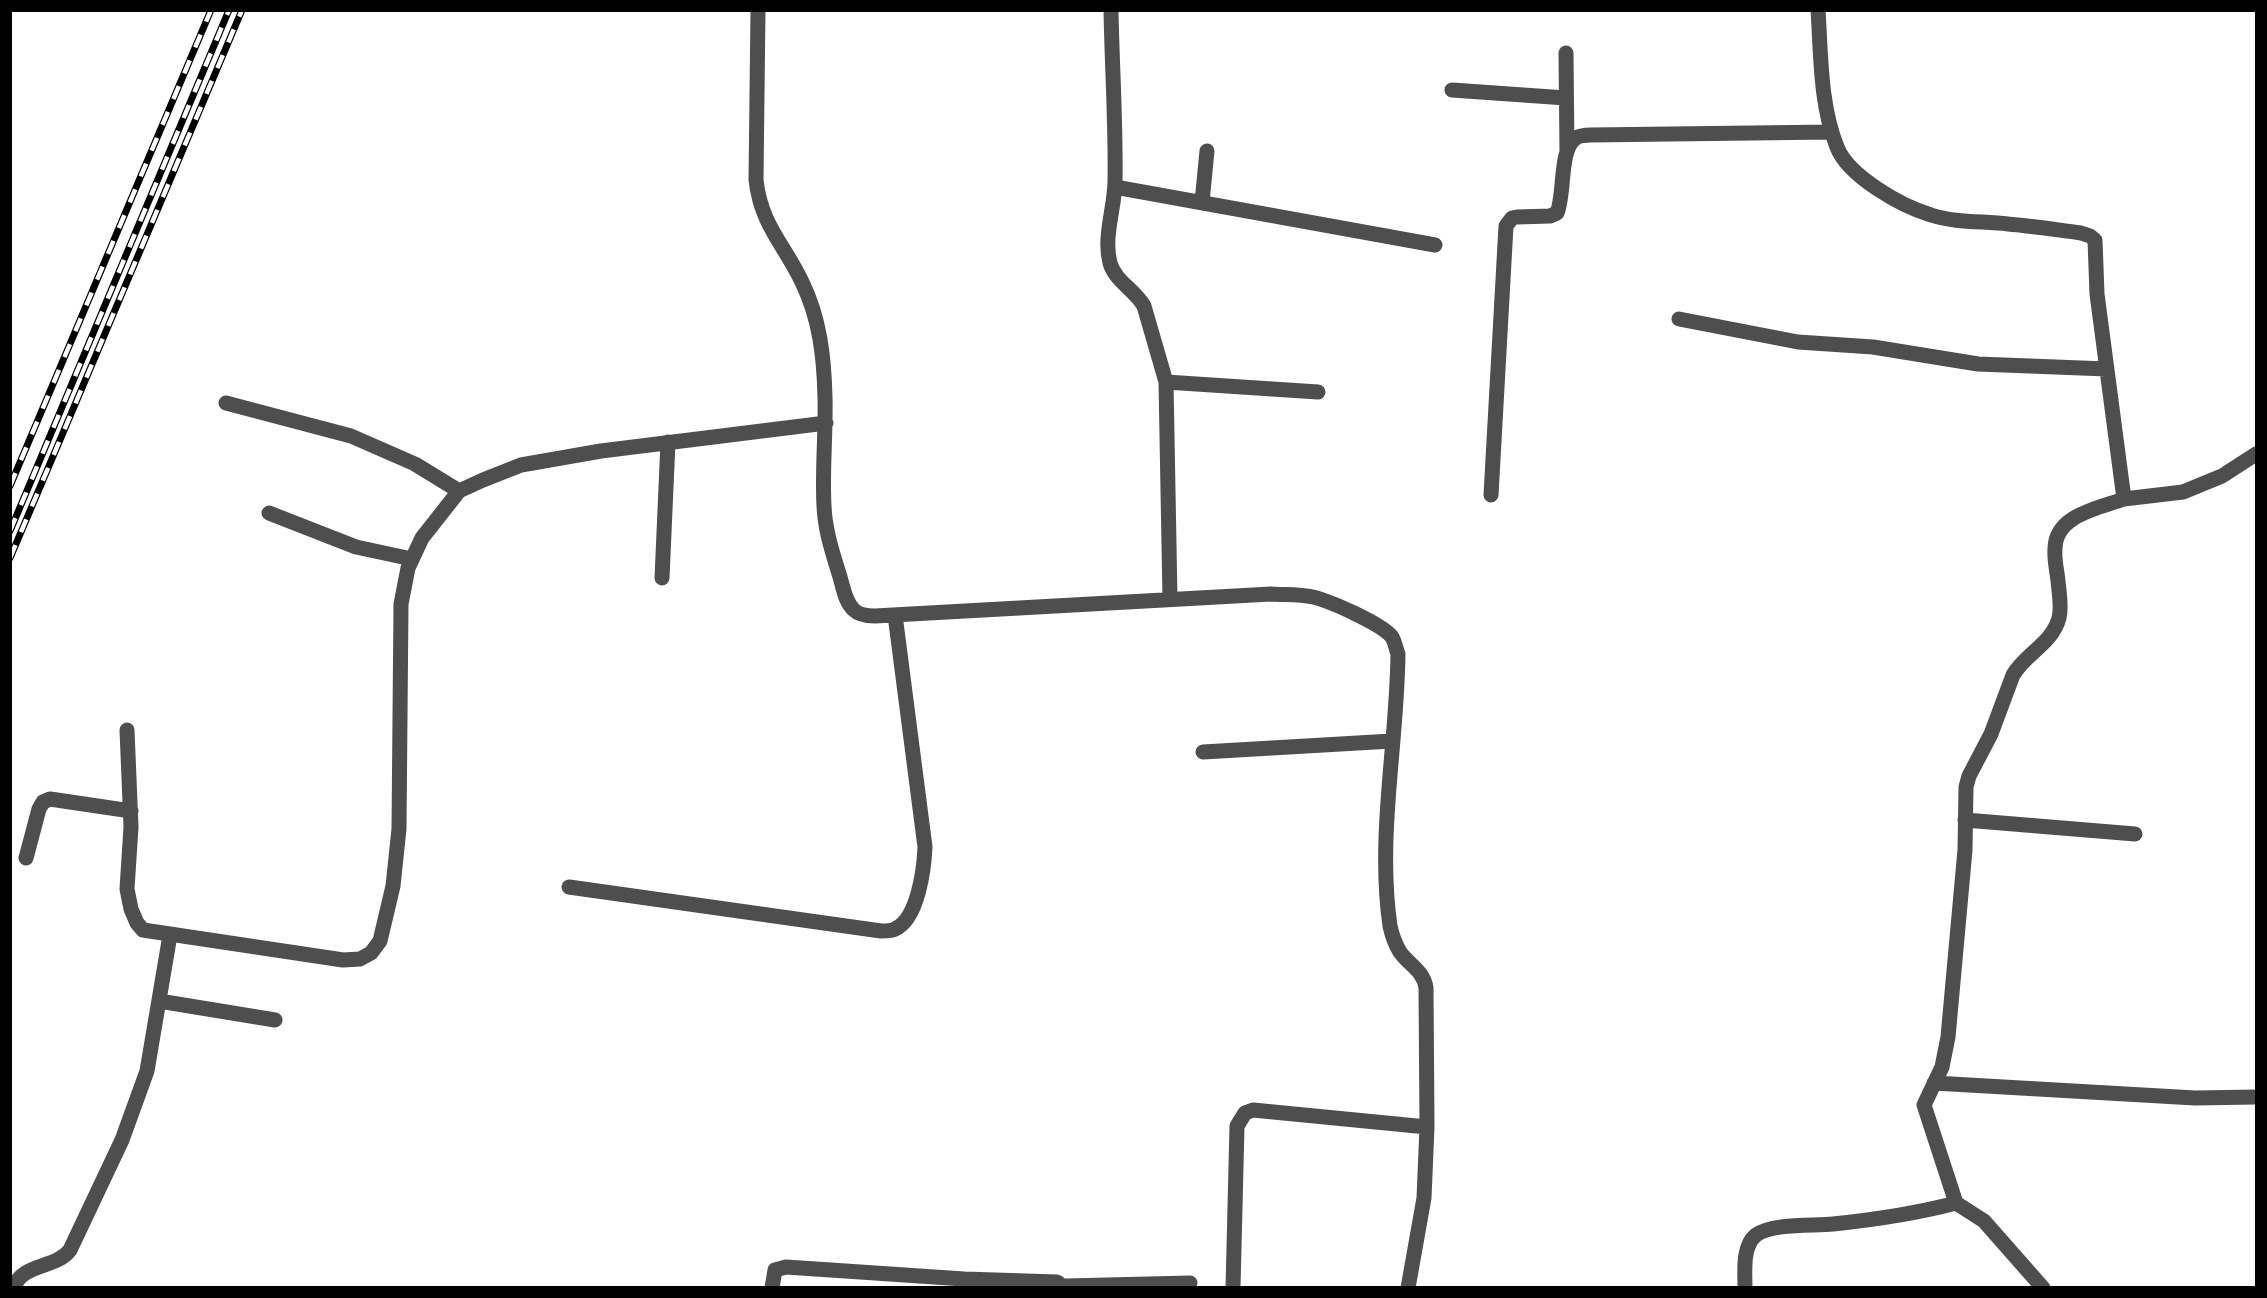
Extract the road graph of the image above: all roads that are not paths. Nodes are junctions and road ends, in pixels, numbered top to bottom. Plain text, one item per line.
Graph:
1 (758, 10) edge
2 (1111, 10) edge
3 (1818, 10) edge
4 (1566, 53) dead end
5 (1452, 90) dead end
6 (1566, 98) junction
7 (1832, 132) junction
8 (1207, 151) dead end
9 (1567, 152) junction
10 (1115, 187) junction
11 (1202, 202) junction
12 (1436, 245) dead end
13 (1679, 319) dead end
14 (2107, 369) junction
15 (1166, 382) junction
16 (1318, 392) dead end
17 (226, 403) dead end
18 (826, 423) junction
19 (668, 442) junction
20 (2256, 454) edge
21 (459, 492) junction
22 (1491, 495) dead end
23 (2124, 499) junction
24 (269, 513) dead end
25 (412, 559) junction
26 (662, 578) dead end
27 (1170, 600) junction
28 (895, 615) junction
29 (127, 730) dead end
30 (1392, 741) junction
31 (1203, 752) dead end
32 (131, 811) junction
33 (1965, 820) junction
34 (2135, 834) dead end
35 (26, 858) dead end
36 (570, 887) dead end
37 (170, 935) junction
38 (159, 1001) junction
39 (274, 1020) dead end
40 (1934, 1083) junction
41 (2256, 1097) edge
42 (1427, 1127) junction
43 (1956, 1203) junction
44 (1190, 1283) dead end
45 (14, 1287) edge
46 (772, 1287) edge
47 (1065, 1287) edge
48 (1233, 1287) edge
49 (1408, 1287) edge
50 (1745, 1287) edge
51 (2043, 1287) edge

1 - 18 street
2 - 10 street
3 - 7 street
4 - 6 street
5 - 6 street
6 - 9 street
7 - 9 street
7 - 14 street
8 - 11 street
9 - 22 street
10 - 11 street
10 - 15 street
11 - 12 street
13 - 14 street
14 - 23 street
15 - 16 street
15 - 27 street
17 - 21 street
18 - 19 street
18 - 28 street
19 - 21 street
19 - 26 street
20 - 23 street
21 - 25 street
23 - 33 street
24 - 25 street
25 - 37 street
27 - 28 street
27 - 30 street
28 - 36 street
29 - 32 street
30 - 31 street
30 - 42 street
32 - 35 street
32 - 37 street
33 - 34 street
33 - 40 street
37 - 38 street
38 - 39 street
38 - 45 street
40 - 41 street
40 - 43 street
42 - 48 street
42 - 49 street
43 - 50 street
43 - 51 street
44 - 47 street
46 - 47 street

